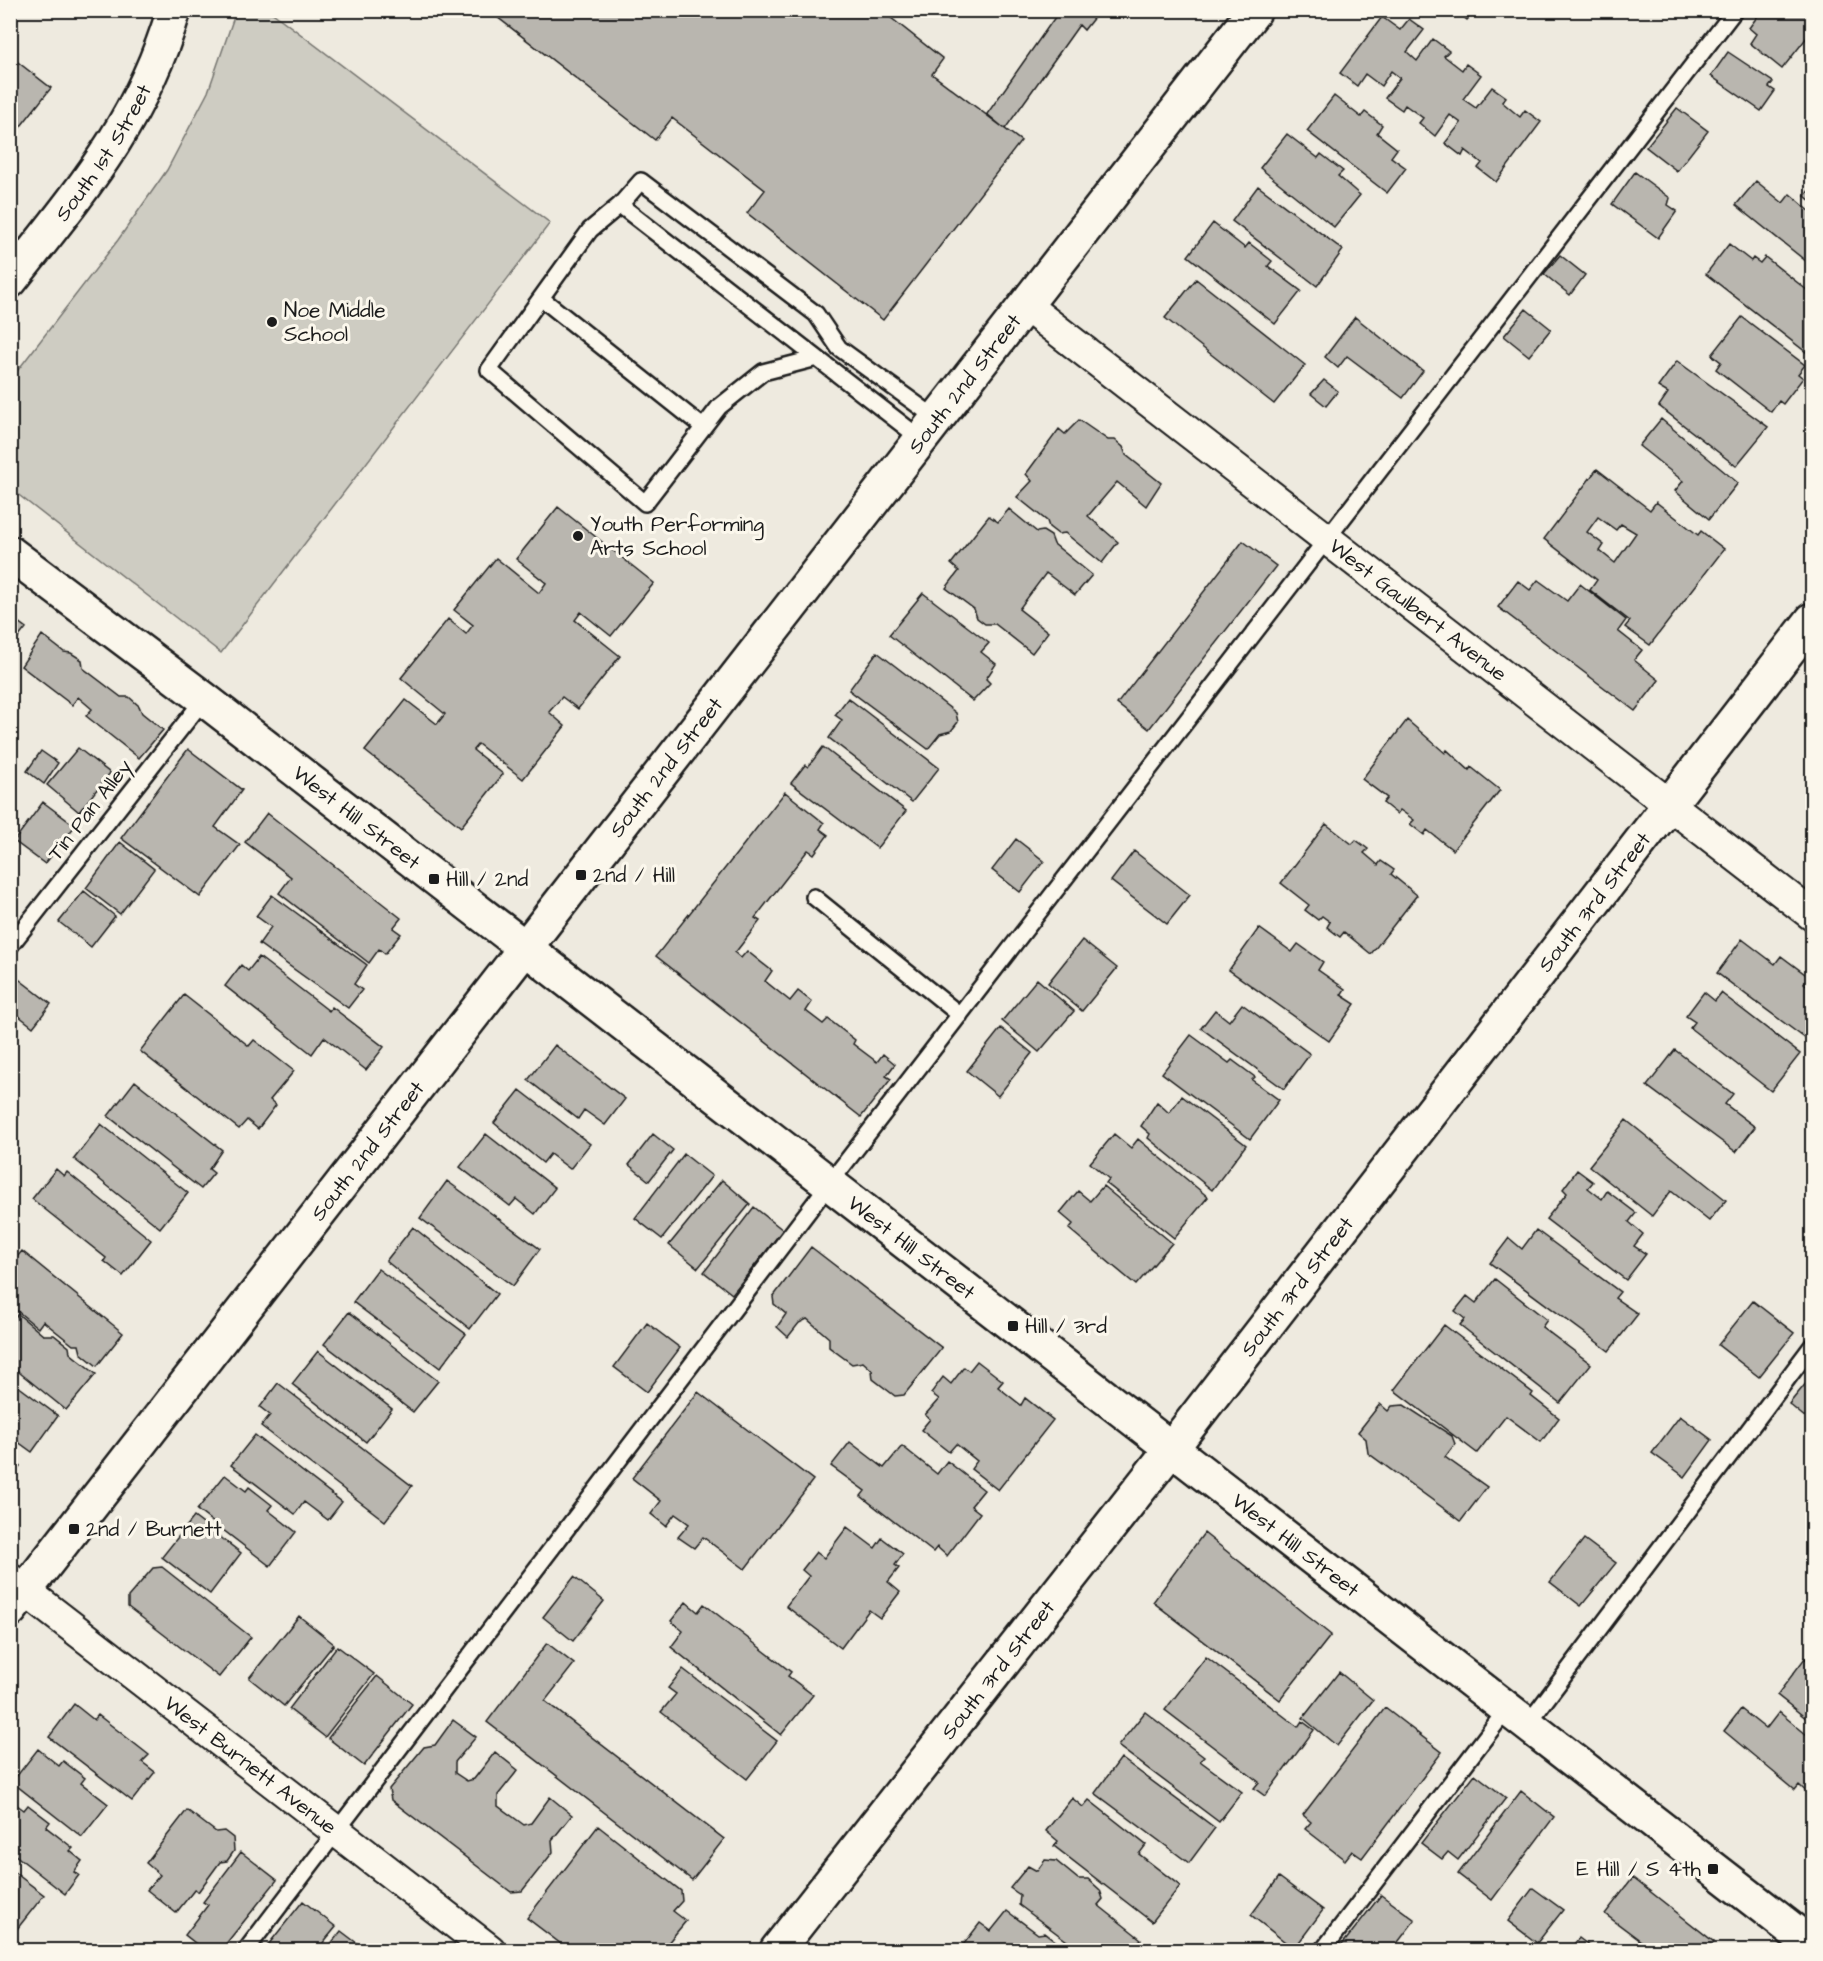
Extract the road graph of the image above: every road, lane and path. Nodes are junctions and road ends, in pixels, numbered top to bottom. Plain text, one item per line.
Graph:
1 (174, 10) edge
2 (1254, 10) edge
3 (1735, 10) edge
4 (620, 205) junction
5 (10, 281) edge
6 (541, 298) junction
7 (1026, 306) junction
8 (817, 358) junction
9 (703, 427) junction
10 (929, 429) junction
11 (1326, 538) junction
12 (10, 553) edge
13 (1812, 620) edge
14 (204, 699) junction
15 (1669, 804) junction
16 (814, 897) dead end
17 (1812, 915) edge
18 (10, 946) edge
19 (524, 949) junction
20 (960, 1015) junction
21 (829, 1184) junction
22 (1812, 1346) edge
23 (1171, 1449) junction
24 (15, 1593) edge
25 (1517, 1717) junction
26 (337, 1832) junction
27 (1812, 1946) edge
28 (246, 1950) edge
29 (490, 1950) edge
30 (777, 1950) edge
31 (1323, 1950) edge
32 (1810, 1950) edge

1 - 5 main road, South 1st Street
2 - 7 main road, South 2nd Street
3 - 11 lane
4 - 6 lane
4 - 8 lane
4 - 10 lane
6 - 9 lane
6 - 9 lane
7 - 10 main road, South 2nd Street
7 - 11 street, West Gaulbert Avenue
8 - 9 lane
8 - 10 lane
10 - 19 main road, South 2nd Street
11 - 15 street, West Gaulbert Avenue
11 - 20 lane
12 - 14 main road, West Hill Street
13 - 15 main road, South 3rd Street
14 - 18 lane, Tin Pan Alley
14 - 19 main road, West Hill Street
15 - 17 street, West Gaulbert Avenue
15 - 23 main road, South 3rd Street
16 - 20 lane
19 - 21 main road, West Hill Street
19 - 24 main road, South 2nd Street
20 - 21 lane
21 - 23 main road, West Hill Street
21 - 26 lane
22 - 25 lane
23 - 25 main road, West Hill Street
23 - 30 main road, South 3rd Street
24 - 26 street, West Burnett Avenue
25 - 27 main road, West Hill Street
25 - 31 lane
26 - 28 lane
26 - 29 street, West Burnett Avenue
27 - 32 main road

